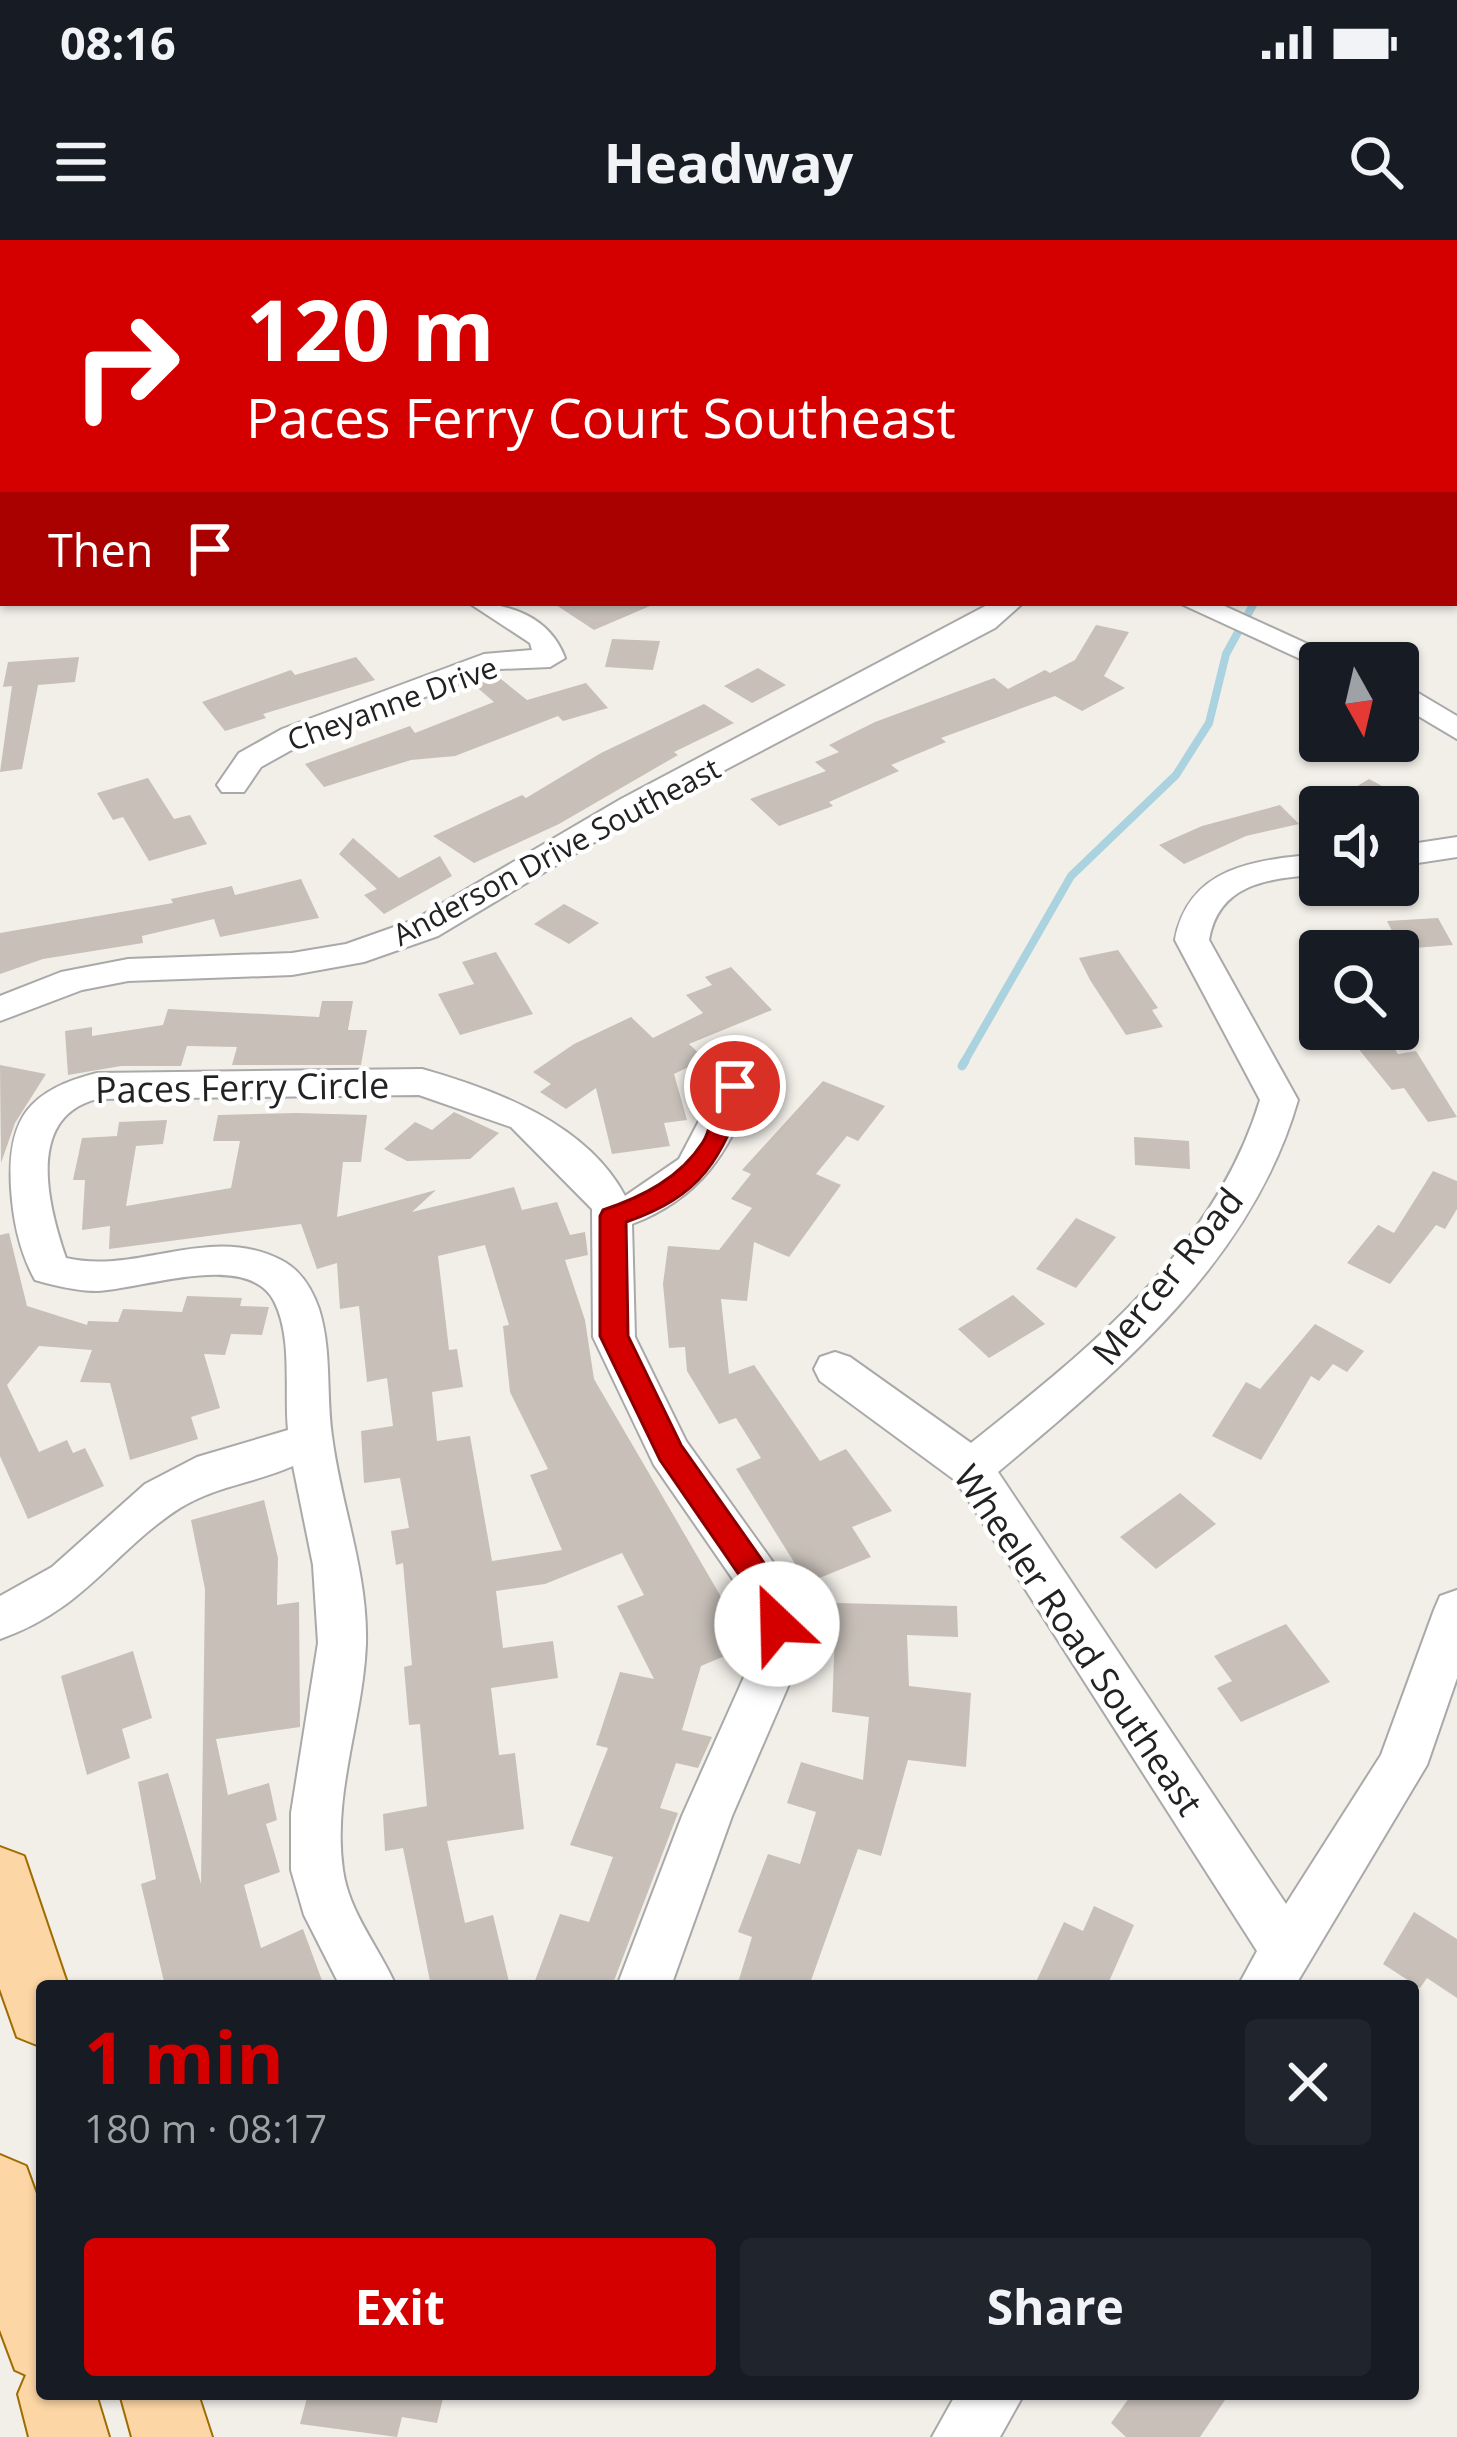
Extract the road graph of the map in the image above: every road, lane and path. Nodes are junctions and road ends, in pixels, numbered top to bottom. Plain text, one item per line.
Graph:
1 (227, 240) edge
2 (249, 240) edge
3 (488, 606) edge
4 (1005, 606) edge
5 (1200, 606) edge
6 (1299, 648) edge
7 (1419, 704) edge
8 (1457, 730) edge
9 (233, 785) dead end
10 (1457, 847) edge
11 (1419, 853) edge
12 (1299, 866) edge
13 (0, 1009) edge
14 (735, 1086) dead end
15 (613, 1216) junction
16 (835, 1369) dead end
17 (310, 1440) junction
18 (972, 1468) junction
19 (1457, 1610) edge
20 (0, 1619) edge
21 (0, 1878) edge
22 (1275, 1967) edge
23 (365, 1980) edge
24 (646, 1980) edge
25 (36, 1994) edge
26 (0, 2192) edge
27 (36, 2321) edge
28 (59, 2400) edge
29 (161, 2400) edge
30 (989, 2400) edge
31 (69, 2437) edge
32 (172, 2437) edge
33 (963, 2437) edge

1 - 2 street
3 - 9 street, Cheyanne Drive
4 - 13 street, Anderson Drive Southeast
5 - 6 street
7 - 8 street
10 - 11 street
12 - 18 street, Mercer Road
14 - 15 street
15 - 17 street, Paces Ferry Circle
15 - 24 street
16 - 18 street, Wheeler Road Southeast
17 - 20 street
17 - 23 street, Paces Ferry Circle
18 - 22 street, Wheeler Road Southeast
19 - 22 street
21 - 25 main road
26 - 27 main road
28 - 31 main road
29 - 32 main road
30 - 33 street

